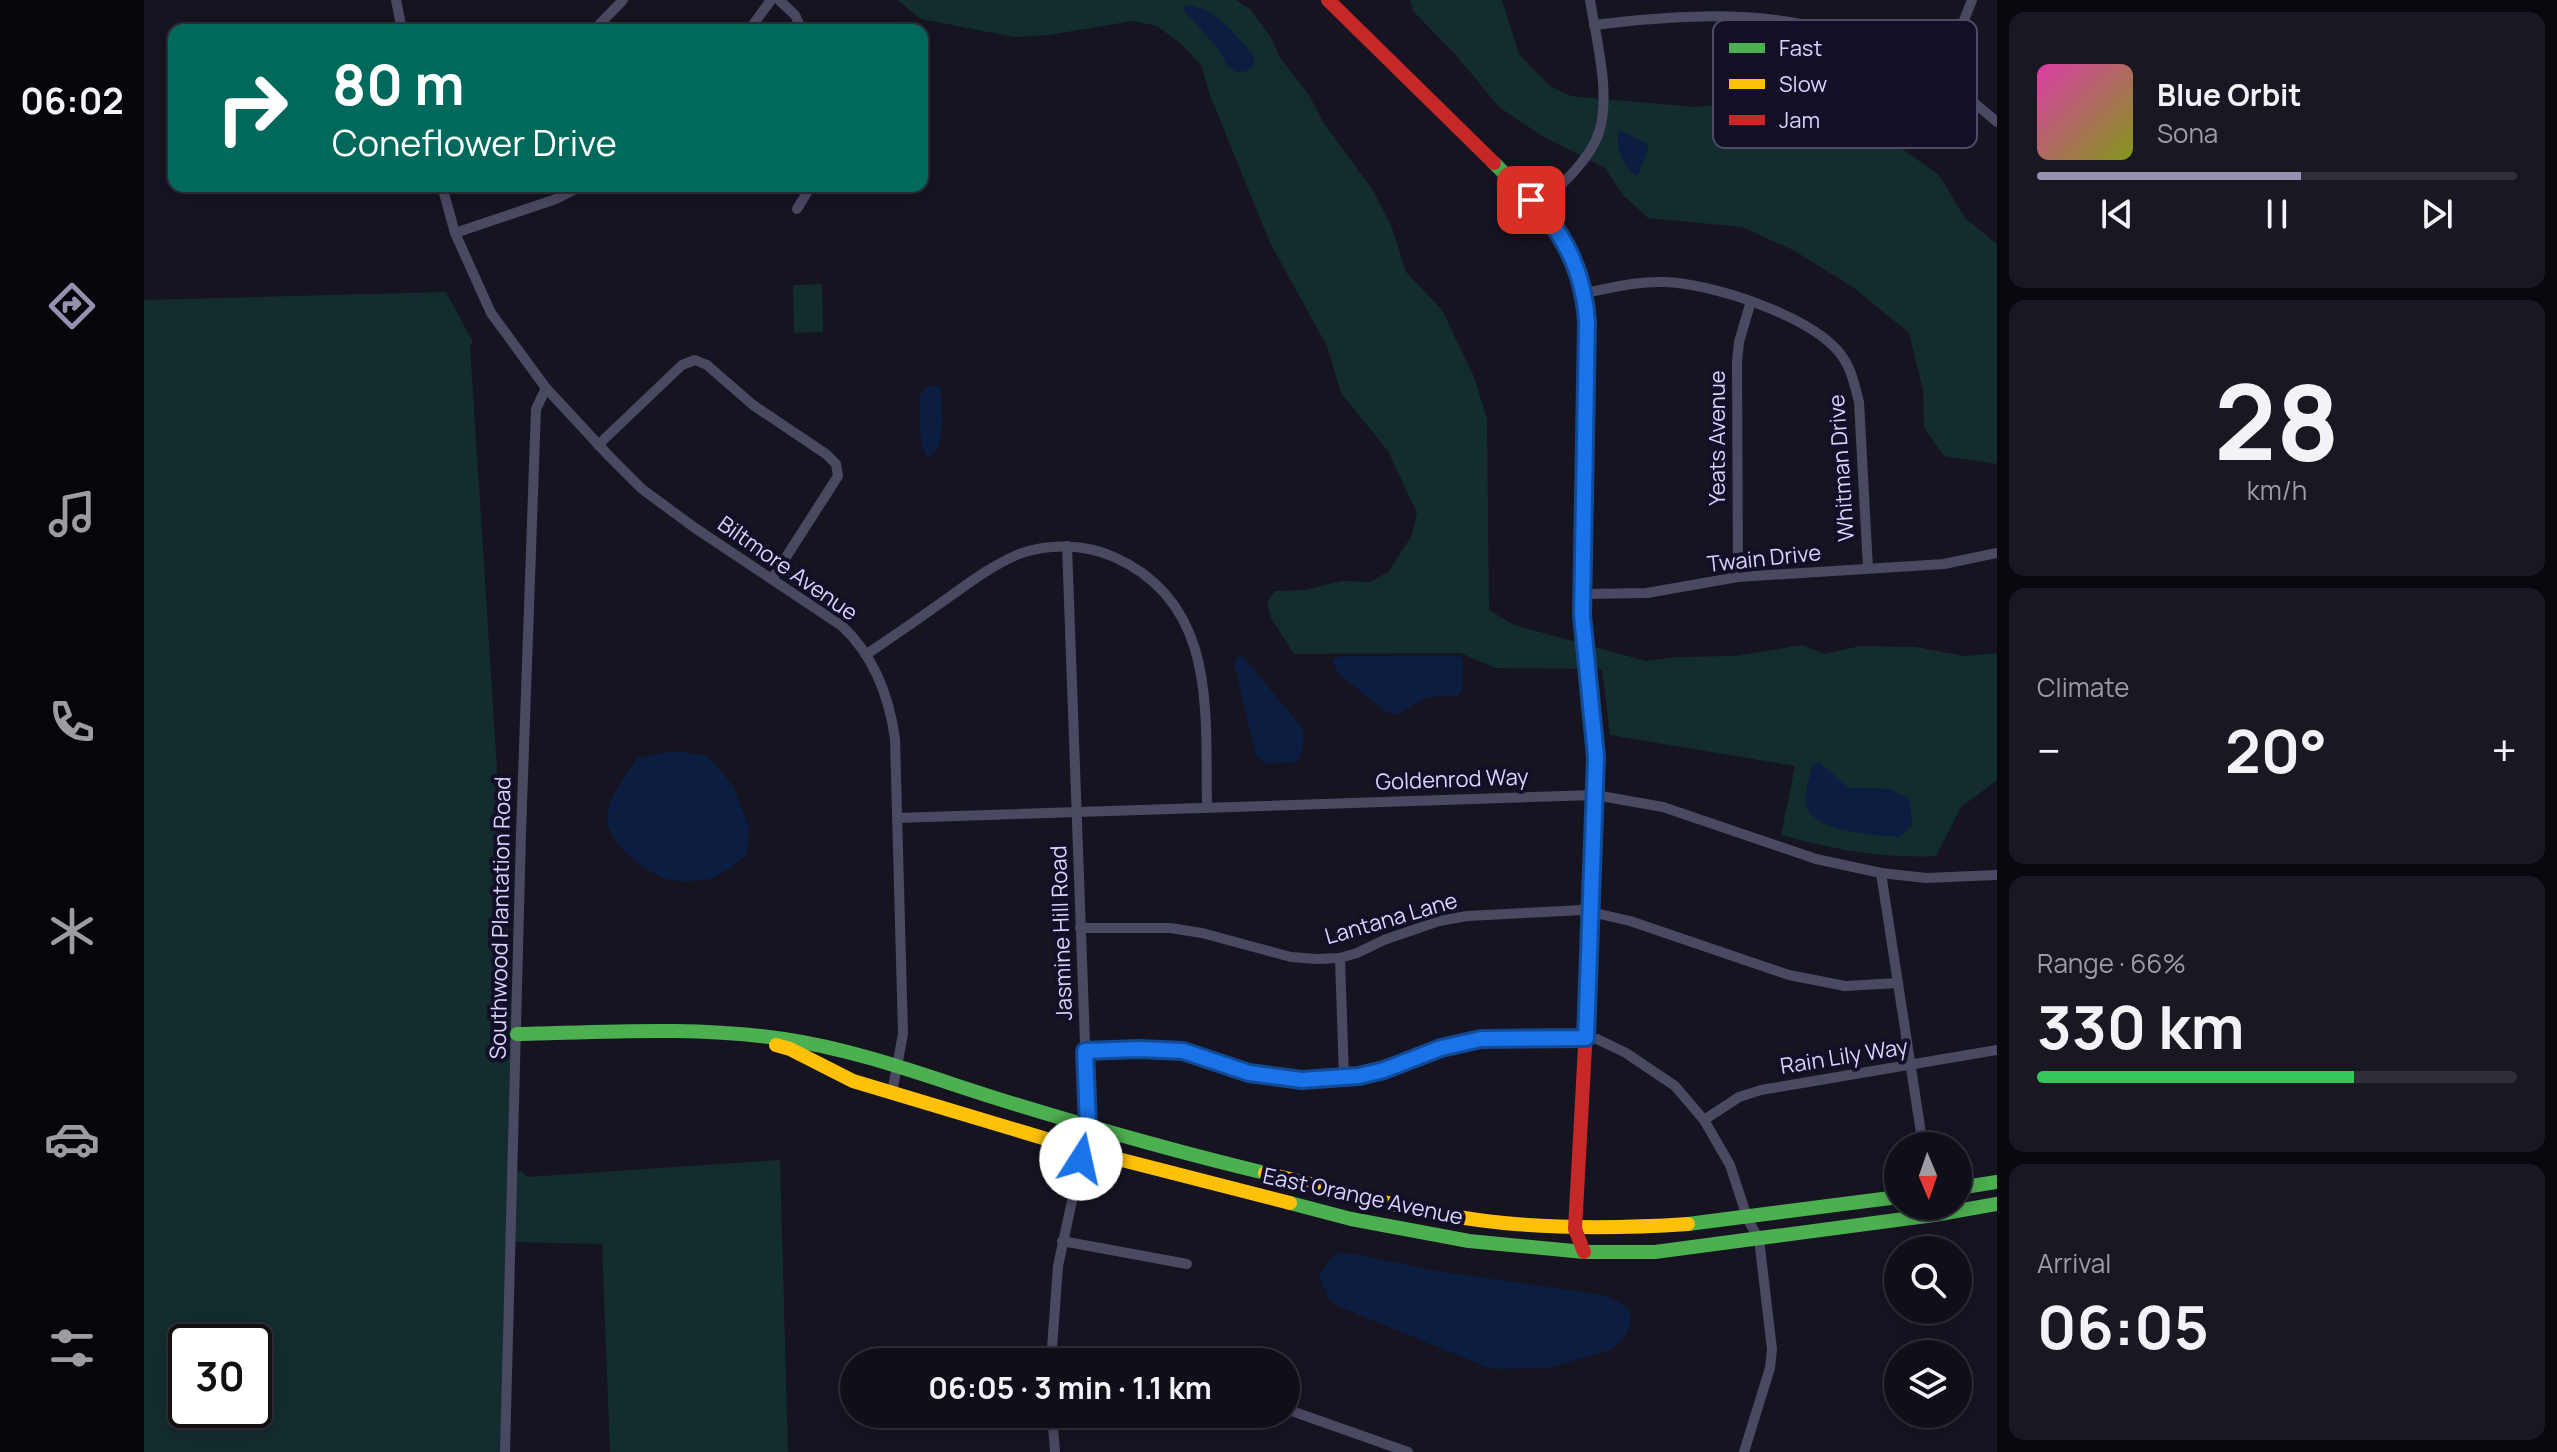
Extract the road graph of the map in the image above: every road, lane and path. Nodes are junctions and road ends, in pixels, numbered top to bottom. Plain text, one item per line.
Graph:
1 (396, 0) edge
2 (623, 0) edge
3 (771, 0) edge
4 (779, 0) edge
5 (1328, 0) edge
6 (1590, 0) edge
7 (1972, 0) edge
8 (1785, 20) edge
9 (1964, 20) edge
10 (401, 24) edge
11 (600, 24) edge
12 (753, 24) edge
13 (799, 24) edge
14 (1594, 25) junction
15 (1977, 107) edge
16 (1997, 122) edge
17 (444, 192) edge
18 (569, 192) edge
19 (807, 192) edge
20 (1538, 207) junction
21 (797, 209) dead end
22 (455, 233) junction
23 (1585, 293) junction
24 (1751, 301) junction
25 (546, 388) junction
26 (598, 445) junction
27 (1067, 546) junction
28 (1997, 553) edge
29 (1868, 568) junction
30 (1738, 577) junction
31 (772, 579) junction
32 (1582, 594) junction
33 (867, 654) junction
34 (1595, 795) junction
35 (1207, 807) junction
36 (1076, 811) junction
37 (897, 818) junction
38 (1881, 873) junction
39 (1997, 875) edge
40 (1592, 911) junction
41 (1080, 928) junction
42 (1340, 958) junction
43 (1898, 983) junction
44 (517, 1034) junction
45 (742, 1034) junction
46 (1586, 1038) junction
47 (1997, 1050) edge
48 (1085, 1051) junction
49 (1910, 1066) junction
50 (897, 1068) junction
51 (1344, 1078) junction
52 (892, 1093) junction
53 (1704, 1120) junction
54 (1088, 1126) junction
55 (1921, 1132) edge
56 (1083, 1150) junction
57 (1997, 1182) edge
58 (1972, 1186) edge
59 (1884, 1199) edge
60 (1997, 1204) edge
61 (1771, 1217) junction
62 (1748, 1220) junction
63 (1575, 1229) junction
64 (1759, 1239) junction
65 (1062, 1241) junction
66 (1584, 1252) junction
67 (1187, 1264) dead end
68 (1052, 1348) edge
69 (1300, 1414) edge
70 (1053, 1428) edge
71 (505, 1452) edge
72 (1055, 1452) edge
73 (1408, 1452) edge
74 (1744, 1452) edge

1 - 10 street
2 - 11 street
3 - 12 street
4 - 13 street
5 - 20 street
6 - 14 street
7 - 9 street
8 - 14 street
14 - 20 street
15 - 16 street
17 - 22 street, Biltmore Avenue
18 - 22 street
19 - 21 street
20 - 23 street
22 - 25 street, Biltmore Avenue
23 - 24 street, Whitman Drive
23 - 32 street
24 - 29 street, Whitman Drive
24 - 30 street, Yeats Avenue
25 - 26 street, Biltmore Avenue
25 - 44 street, Southwood Plantation Road
26 - 31 street, Biltmore Avenue
26 - 31 street
27 - 33 street
27 - 35 street
27 - 36 street, Jasmine Hill Road
28 - 29 street, Twain Drive
29 - 30 street, Twain Drive
30 - 32 street, Twain Drive
31 - 33 street, Biltmore Avenue
32 - 34 street
33 - 37 street, Biltmore Avenue
34 - 35 street, Goldenrod Way
34 - 38 street, Goldenrod Way
34 - 40 street
35 - 36 street, Goldenrod Way
36 - 37 street, Goldenrod Way
36 - 41 street, Jasmine Hill Road
37 - 50 street, Biltmore Avenue
38 - 39 street, Goldenrod Way
38 - 43 street
40 - 42 street, Lantana Lane
40 - 43 street, Lantana Lane
40 - 46 street
41 - 42 street, Lantana Lane
41 - 48 street, Jasmine Hill Road
42 - 51 street
43 - 49 street
44 - 45 street, East Orange Avenue
44 - 71 street, Southwood Plantation Road
45 - 50 street, East Orange Avenue
45 - 52 street, East Orange Avenue
46 - 51 street
46 - 53 street
46 - 63 street
47 - 49 street, Rain Lily Way
48 - 51 street
48 - 54 street, Jasmine Hill Road
49 - 53 street, Rain Lily Way
49 - 55 street
50 - 52 street, Biltmore Avenue
50 - 54 street, East Orange Avenue
52 - 56 street, East Orange Avenue
53 - 62 street
54 - 56 street, Jasmine Hill Road
54 - 63 street, East Orange Avenue
56 - 65 street, Jasmine Hill Road
56 - 66 street, East Orange Avenue
57 - 58 street
59 - 61 street, East Orange Avenue
60 - 64 street, East Orange Avenue
61 - 62 street, East Orange Avenue
61 - 64 street
62 - 63 street, East Orange Avenue
62 - 64 street
63 - 66 street
64 - 66 street, East Orange Avenue
64 - 74 street
65 - 67 street
65 - 68 street, Jasmine Hill Road
69 - 73 street
70 - 72 street

